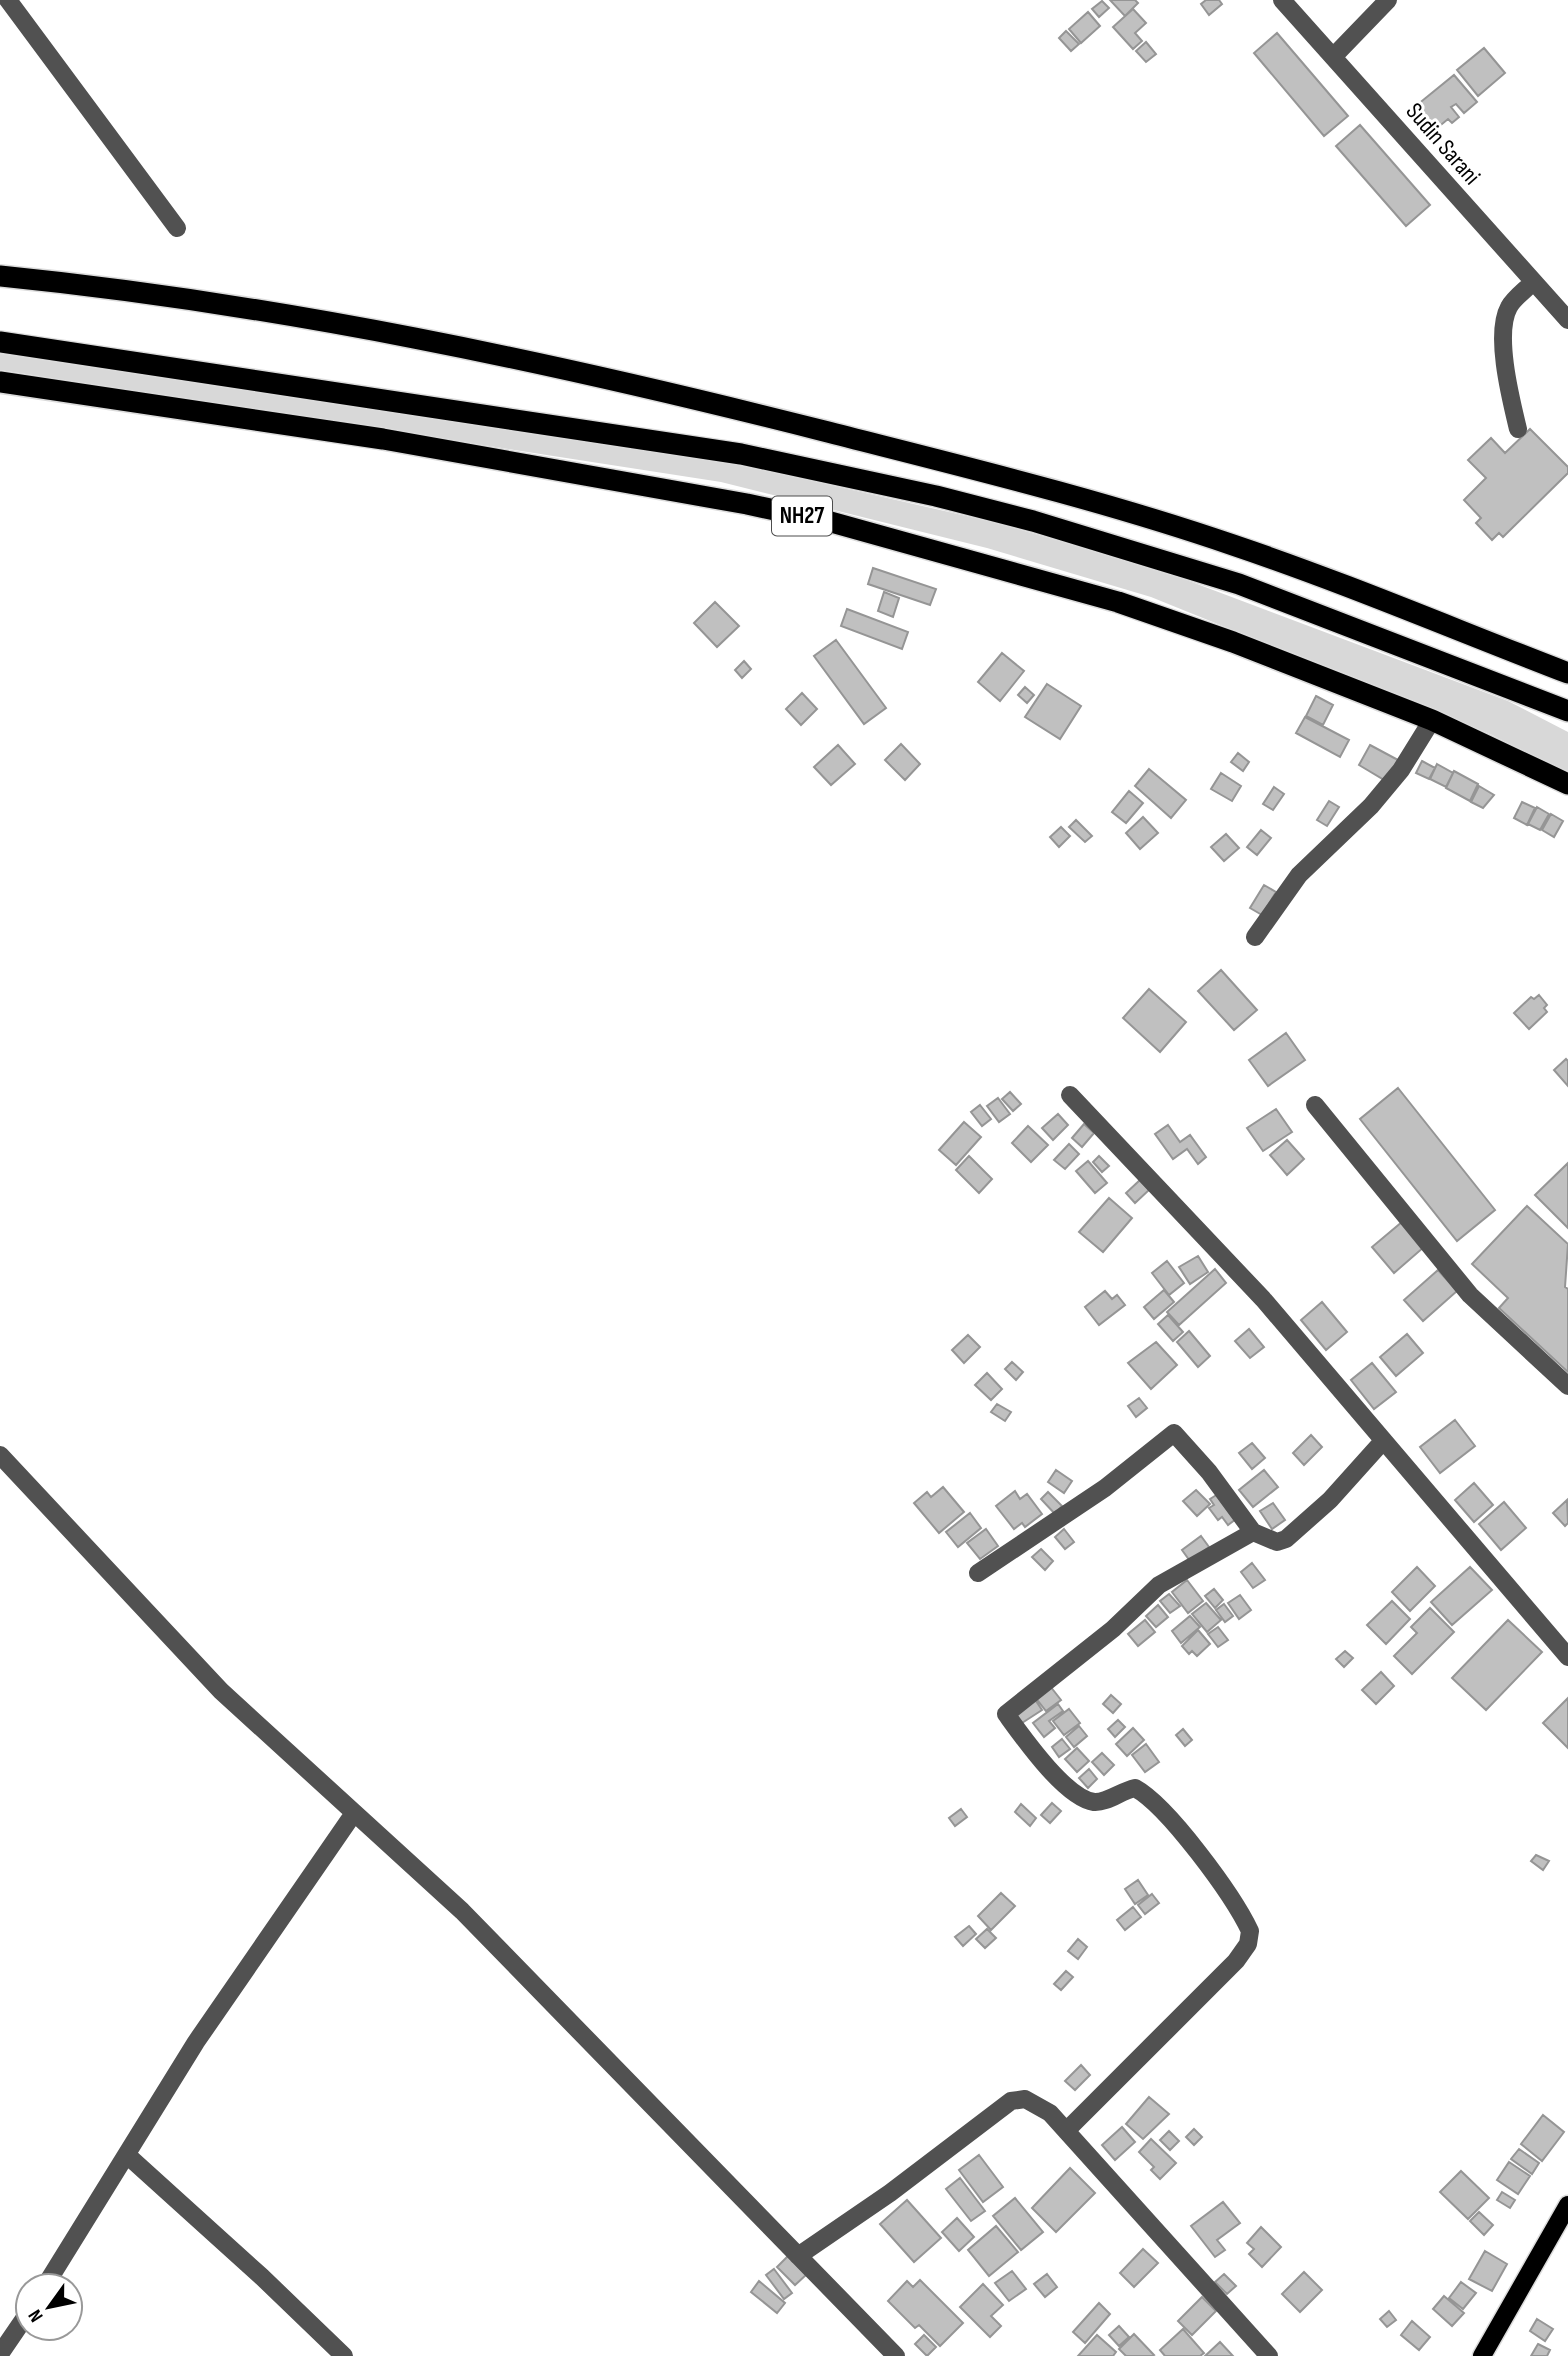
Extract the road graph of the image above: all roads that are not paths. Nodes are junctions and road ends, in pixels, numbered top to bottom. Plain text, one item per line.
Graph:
1 (8, 0) edge
2 (1282, 0) edge
3 (1388, 0) edge
4 (1333, 57) junction
5 (177, 228) dead end
6 (0, 276) edge
7 (1532, 283) junction
8 (1568, 320) edge
9 (0, 342) edge
10 (0, 382) edge
11 (1518, 429) dead end
12 (1568, 673) edge
13 (1568, 710) edge
14 (1432, 720) junction
15 (1568, 784) edge
16 (1255, 937) dead end
17 (1070, 1095) dead end
18 (1315, 1105) dead end
19 (1568, 1387) edge
20 (1383, 1441) junction
21 (0, 1455) edge
22 (1254, 1532) junction
23 (978, 1573) dead end
24 (1568, 1657) edge
25 (354, 1813) junction
26 (1066, 2131) junction
27 (127, 2155) junction
28 (1568, 2205) edge
29 (798, 2256) junction
30 (54, 2272) edge
31 (14, 2334) edge
32 (0, 2354) edge
33 (344, 2356) edge
34 (896, 2356) edge
35 (1269, 2356) edge
36 (1482, 2356) edge

1 - 5 street
2 - 4 street, Sudin Sarani
3 - 4 street
4 - 7 street, Sudin Sarani
6 - 12 highway
7 - 8 street, Sudin Sarani
7 - 11 street
9 - 13 highway, NH27
10 - 14 highway, NH27
14 - 15 highway, NH27
14 - 16 street
17 - 20 street
18 - 19 street
20 - 22 street
20 - 24 street
21 - 25 street
22 - 23 street
22 - 26 street
25 - 27 street
25 - 29 street
26 - 29 street
26 - 35 street
27 - 30 street
27 - 33 street
28 - 36 main road
29 - 34 street
31 - 32 street

